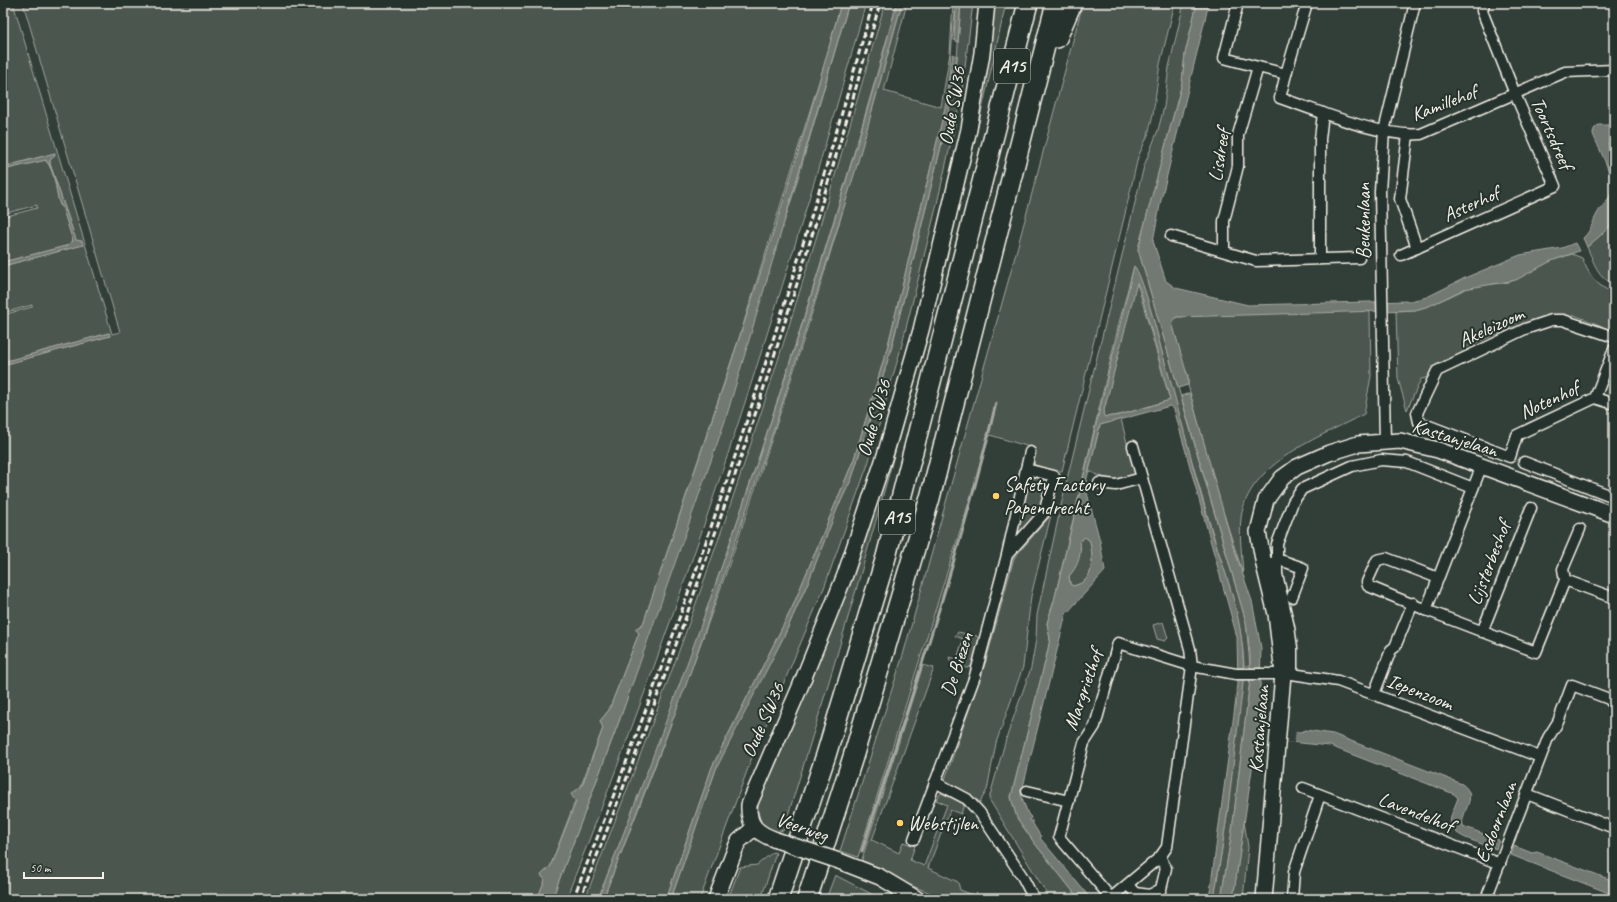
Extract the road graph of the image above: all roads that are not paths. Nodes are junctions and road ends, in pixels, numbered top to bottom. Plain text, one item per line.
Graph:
1 (987, 3) edge
2 (1017, 3) edge
3 (1028, 3) edge
4 (1056, 3) edge
5 (1072, 3) edge
6 (1238, 3) edge
7 (1307, 3) edge
8 (1415, 3) edge
9 (1484, 3) edge
10 (1258, 67) junction
11 (1614, 70) edge
12 (1286, 74) junction
13 (1036, 87) junction
14 (1515, 94) junction
15 (1323, 113) junction
16 (997, 129) junction
17 (1384, 131) junction
18 (1408, 135) junction
19 (1555, 186) joint
20 (1171, 236) dead end
21 (1417, 248) junction
22 (1224, 251) junction
23 (1401, 255) dead end
24 (1359, 258) dead end
25 (1320, 259) junction
26 (1614, 337) edge
27 (1614, 349) edge
28 (1595, 398) junction
29 (1614, 404) edge
30 (1419, 422) joint
31 (1385, 442) junction
32 (1133, 446) dead end
33 (1030, 452) dead end
34 (1510, 457) joint
35 (1524, 462) dead end
36 (1482, 466) junction
37 (1536, 467) junction
38 (1026, 469) junction
39 (1142, 478) junction
40 (1099, 483) dead end
41 (1530, 485) junction
42 (1473, 488) junction
43 (1611, 496) edge
44 (1531, 508) dead end
45 (1608, 513) edge
46 (1580, 529) dead end
47 (1007, 555) junction
48 (1270, 563) junction
49 (1438, 578) junction
50 (1565, 580) junction
51 (1292, 597) dead end
52 (1614, 598) edge
53 (1413, 603) junction
54 (1426, 610) junction
55 (1482, 632) junction
56 (1192, 666) junction
57 (1288, 674) junction
58 (1374, 694) junction
59 (1614, 706) edge
60 (1540, 757) junction
61 (935, 782) junction
62 (1303, 788) dead end
63 (1027, 791) dead end
64 (1527, 794) junction
65 (1320, 795) junction
66 (1069, 801) junction
67 (754, 828) junction
68 (1614, 828) edge
69 (914, 840) dead end
70 (1160, 857) junction
71 (1500, 864) junction
72 (1128, 885) junction
73 (917, 898) edge
74 (716, 899) edge
75 (778, 899) edge
76 (806, 899) edge
77 (1034, 899) edge
78 (1264, 899) edge
79 (1292, 899) edge
80 (1486, 899) edge

1 - 67 street, Oude SW36
2 - 16 highway, A15
3 - 16 highway, A15
4 - 13 highway, A15
5 - 13 highway, A15
6 - 10 street
7 - 12 street
8 - 17 street, Beukenlaan
9 - 14 street, Toortsdreef
10 - 12 street
10 - 22 street, Lisdreef
11 - 14 street, Kamillehof
12 - 15 street
13 - 76 highway, A15
14 - 18 street, Kamillehof
14 - 19 street, Toortsdreef
15 - 17 street
15 - 25 street
16 - 75 highway, A15
17 - 18 street, Kamillehof
17 - 31 street, Beukenlaan
18 - 21 street, Beukenlaan
19 - 21 street, Asterhof
20 - 22 street
21 - 23 street, Asterhof
22 - 25 street
24 - 25 street
26 - 30 street, Akeleizoom
27 - 28 street, Notenhof
28 - 29 street, Notenhof
28 - 34 street, Notenhof
30 - 34 street, Kastanjelaan
31 - 36 street, Kastanjelaan
31 - 48 street, Kastanjelaan
32 - 39 street, Margriethof
33 - 38 street
35 - 37 street, Kastanjelaan
36 - 41 street, Kastanjelaan
36 - 42 street, Lijsterbeshof
37 - 41 street
37 - 43 street, Kastanjelaan
38 - 47 street, De Biezen
38 - 47 street, De Biezen
39 - 40 street
39 - 56 street, Margriethof
41 - 45 street, Kastanjelaan
42 - 48 street, Kastanjelaan
42 - 49 street, Lijsterbeshof
43 - 45 street
44 - 55 street, Lijsterbeshof
46 - 50 street, Lijsterbeshof
47 - 61 street, De Biezen
48 - 51 street
48 - 57 street, Kastanjelaan
49 - 53 street, Lijsterbeshof
49 - 54 street, Lijsterbeshof
50 - 52 street
50 - 55 street, Lijsterbeshof
53 - 54 street, Lijsterbeshof
53 - 58 street
54 - 55 street, Lijsterbeshof
56 - 57 street, Margriethof
56 - 66 street, Margriethof
56 - 70 street, Margriethof
57 - 58 street, Iepenzoom
57 - 78 street, Kastanjelaan
58 - 60 street, Iepenzoom
59 - 60 street
60 - 64 street, Esdoornlaan
61 - 69 street, De Biezen
61 - 77 street
62 - 65 street, Lavendelhof
63 - 66 street
64 - 68 street
64 - 71 street, Esdoornlaan
65 - 71 street, Lavendelhof
65 - 79 street
66 - 72 street, Margriethof
67 - 73 street, Veerweg, bridge
67 - 74 street, Veerweg
70 - 72 street, Margriethof
70 - 72 street
71 - 80 street, Esdoornlaan

